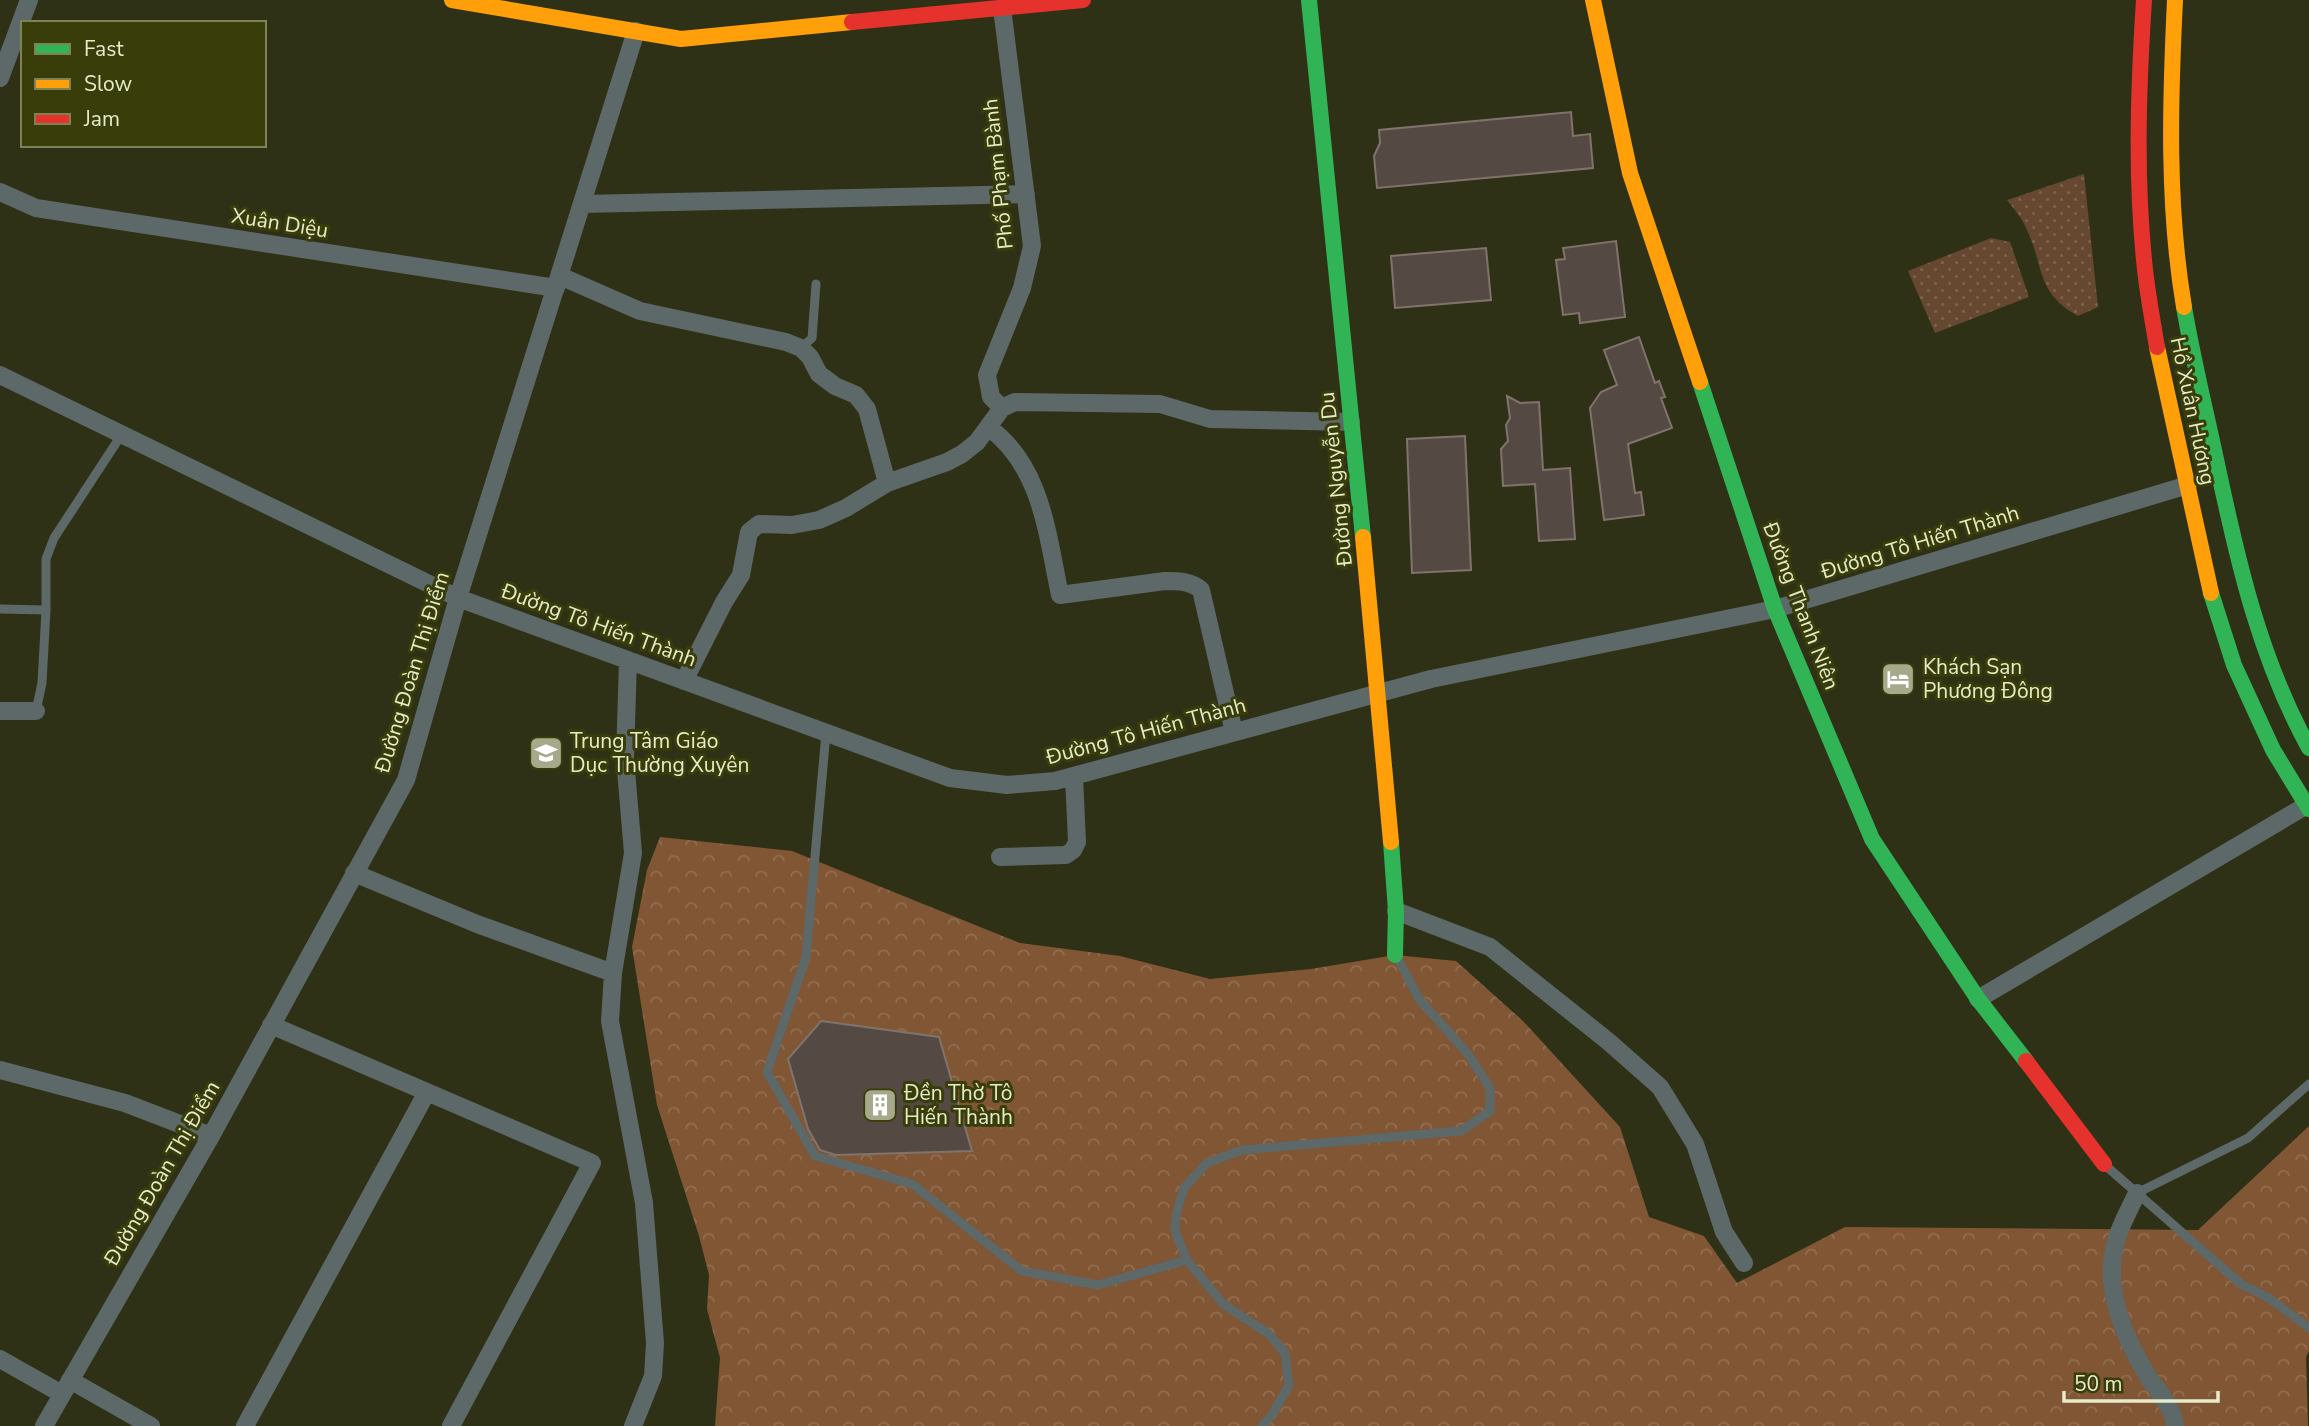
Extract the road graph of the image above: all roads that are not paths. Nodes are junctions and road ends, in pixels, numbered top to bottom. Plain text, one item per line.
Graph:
1 (29, 0) edge
2 (452, 0) edge
3 (1083, 0) edge
4 (1309, 0) edge
5 (1593, 0) edge
6 (2144, 0) edge
7 (2175, 0) edge
8 (1002, 8) junction
9 (21, 21) edge
10 (21, 22) edge
11 (636, 31) junction
12 (0, 78) edge
13 (0, 192) edge
14 (1026, 194) junction
15 (582, 204) junction
16 (558, 282) junction
17 (816, 284) dead end
18 (801, 348) junction
19 (0, 375) edge
20 (1002, 408) junction
21 (1352, 422) junction
22 (988, 427) junction
23 (122, 434) junction
24 (2204, 480) junction
25 (887, 483) junction
26 (458, 598) junction
27 (1775, 608) junction
28 (0, 609) edge
29 (46, 610) junction
30 (628, 660) junction
31 (684, 681) junction
32 (1379, 693) junction
33 (0, 711) edge
34 (36, 711) joint
35 (1234, 732) junction
36 (826, 733) junction
37 (2309, 748) edge
38 (1074, 776) junction
39 (2308, 806) edge
40 (1000, 857) dead end
41 (354, 873) junction
42 (1396, 911) junction
43 (1395, 955) joint
44 (613, 973) junction
45 (1978, 999) junction
46 (271, 1025) junction
47 (0, 1070) edge
48 (2309, 1084) edge
49 (427, 1092) junction
50 (211, 1136) junction
51 (2104, 1164) joint
52 (2137, 1193) junction
53 (1187, 1260) junction
54 (1744, 1263) dead end
55 (2309, 1328) edge
56 (0, 1359) edge
57 (66, 1387) junction
58 (44, 1426) edge
59 (151, 1426) edge
60 (245, 1426) edge
61 (451, 1426) edge
62 (633, 1426) edge
63 (1262, 1426) edge
64 (2175, 1426) edge

1 - 9 street
2 - 11 street
3 - 8 street
4 - 21 street, Đường Nguyễn Du
5 - 27 street, Đường Thanh Niên
6 - 24 street, Hồ Xuân Hương
7 - 24 street, Hồ Xuân Hương
8 - 11 street
8 - 14 street, Phố Phạm Bành
10 - 12 street
11 - 15 street, Đường Đoàn Thị Điểm
13 - 16 street, Xuân Diệu
14 - 15 street
14 - 20 street, Phố Phạm Bành
15 - 16 street, Đường Đoàn Thị Điểm
16 - 18 street, Xuân Diệu
16 - 26 street, Đường Đoàn Thị Điểm
17 - 18 lane
18 - 25 street
19 - 23 street, Đường Tô Hiến Thành
20 - 21 street
20 - 22 street
21 - 32 street, Đường Nguyễn Du
22 - 25 street
22 - 35 street
23 - 26 street, Đường Tô Hiến Thành
23 - 29 lane
24 - 27 street, Đường Tô Hiến Thành
24 - 37 street, Hồ Xuân Hương
24 - 39 street, Hồ Xuân Hương
25 - 31 street
26 - 30 street, Đường Tô Hiến Thành
26 - 41 street, Đường Đoàn Thị Điểm
27 - 32 street, Đường Tô Hiến Thành
27 - 45 street, Đường Thanh Niên
28 - 29 lane
29 - 34 lane
30 - 31 street, Đường Tô Hiến Thành
30 - 44 street
31 - 36 street, Đường Tô Hiến Thành
32 - 35 street, Đường Tô Hiến Thành
32 - 42 street, Đường Nguyễn Du
33 - 34 street
35 - 38 street, Đường Tô Hiến Thành
36 - 38 street, Đường Tô Hiến Thành
36 - 53 lane
38 - 40 street
39 - 45 street
41 - 44 street
41 - 46 street, Đường Đoàn Thị Điểm
42 - 43 street, Đường Nguyễn Du
42 - 54 street
43 - 53 lane
44 - 62 street
45 - 51 street, Đường Thanh Niên
46 - 49 street
46 - 50 street, Đường Đoàn Thị Điểm
47 - 50 street
48 - 52 lane
49 - 60 street
49 - 61 street
50 - 57 street, Đường Đoàn Thị Điểm
51 - 52 lane
52 - 55 lane
52 - 64 street
53 - 63 lane
56 - 57 street
57 - 58 street, Đường Đoàn Thị Điểm
57 - 59 street

